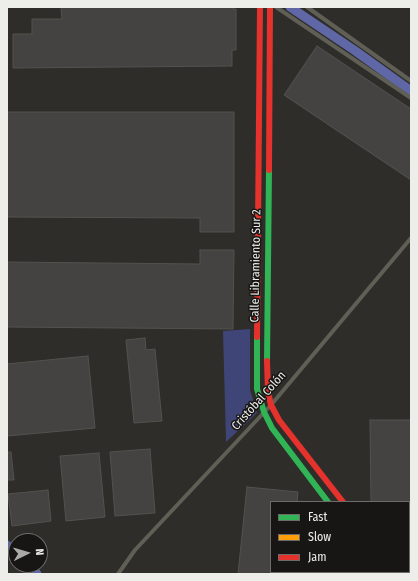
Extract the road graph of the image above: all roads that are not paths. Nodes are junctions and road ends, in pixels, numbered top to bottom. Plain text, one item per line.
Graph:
1 (260, 7) edge
2 (270, 7) edge
3 (276, 7) edge
4 (307, 7) edge
5 (411, 80) edge
6 (259, 92) junction
7 (269, 92) junction
8 (411, 98) edge
9 (259, 106) junction
10 (269, 107) junction
11 (411, 238) edge
12 (258, 243) junction
13 (268, 243) junction
14 (257, 334) junction
15 (267, 334) junction
16 (272, 404) junction
17 (264, 412) junction
18 (327, 501) edge
19 (341, 501) edge
20 (118, 574) edge

1 - 6 main road, Calle Libramiento Sur 2
2 - 7 main road, Calle Libramiento Sur 2
3 - 8 street
4 - 5 street
6 - 7 main road
6 - 9 main road, Calle Libramiento Sur 2
7 - 10 main road, Calle Libramiento Sur 2
9 - 10 main road
9 - 12 main road, Calle Libramiento Sur 2
10 - 13 main road, Calle Libramiento Sur 2
11 - 16 street, Cristóbal Colón
12 - 13 main road
12 - 14 main road, Calle Libramiento Sur 2
13 - 15 main road, Calle Libramiento Sur 2
14 - 15 main road
14 - 17 main road, Calle Libramiento Sur 2
15 - 16 main road, Calle Libramiento Sur 2
16 - 17 street, Cristóbal Colón
16 - 19 main road, Calle Libramiento Sur 2
17 - 18 main road, Calle Libramiento Sur 2
17 - 20 street, Cristóbal Colón

